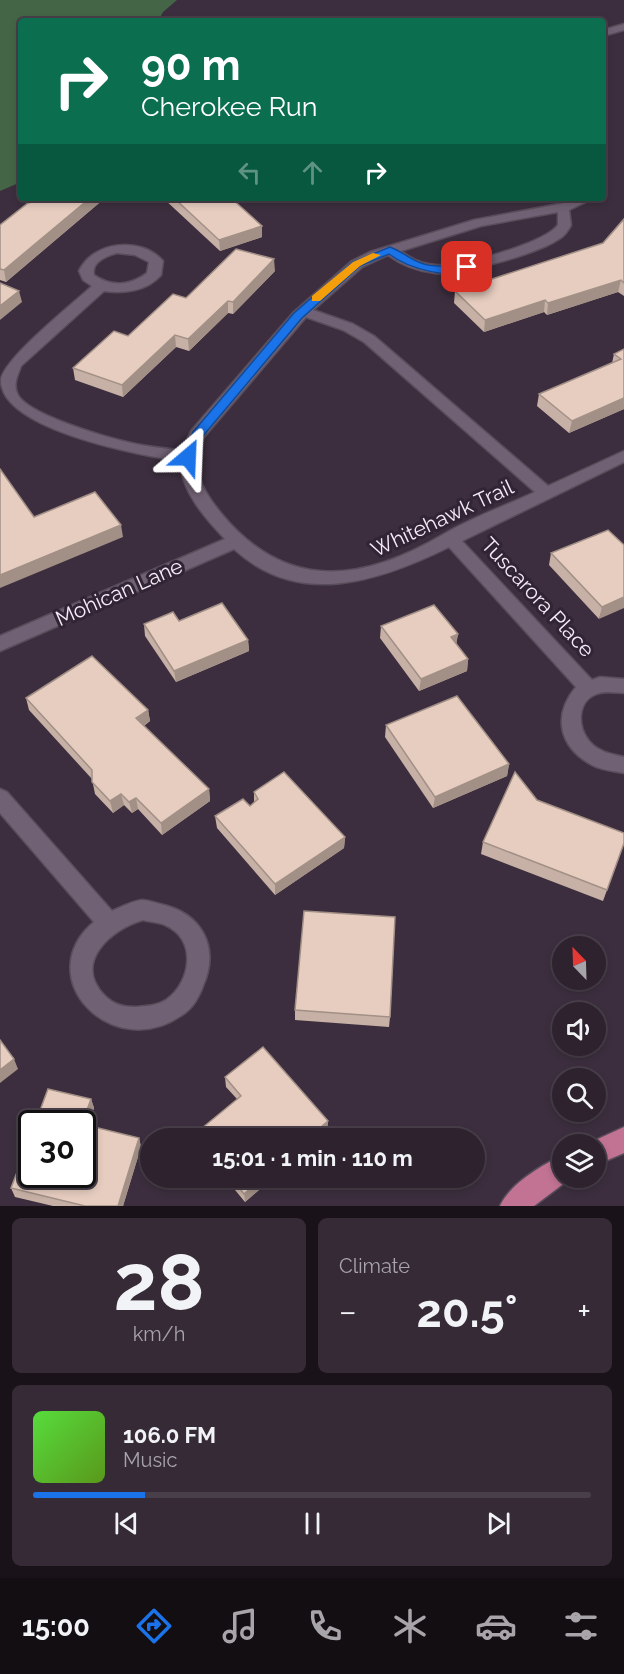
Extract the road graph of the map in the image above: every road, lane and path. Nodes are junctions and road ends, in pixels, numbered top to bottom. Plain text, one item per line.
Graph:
1 (624, 27) edge
2 (606, 32) edge
3 (579, 201) edge
4 (561, 207) junction
5 (390, 250) junction
6 (102, 286) dead end
7 (303, 311) junction
8 (624, 456) edge
9 (188, 457) junction
10 (546, 493) junction
11 (450, 538) junction
12 (237, 541) junction
13 (0, 644) edge
14 (624, 686) edge
15 (589, 689) junction
16 (624, 765) edge
17 (0, 798) edge
18 (108, 922) junction
19 (624, 1140) edge
20 (606, 1148) edge
21 (552, 1175) edge
22 (513, 1206) edge

1 - 2 street
3 - 4 street
4 - 5 street
4 - 5 street
5 - 7 street
6 - 9 street
7 - 9 street
7 - 10 street, Whitehawk Trail
8 - 10 street
9 - 12 street, Whitehawk Trail
10 - 11 street, Whitehawk Trail
11 - 12 street, Whitehawk Trail
11 - 15 street, Tuscarora Place
12 - 13 street, Mohican Lane
14 - 15 street, Tuscarora Place
15 - 16 street, Tuscarora Place
17 - 18 street
18 - 18 street
19 - 20 main road
21 - 22 main road

